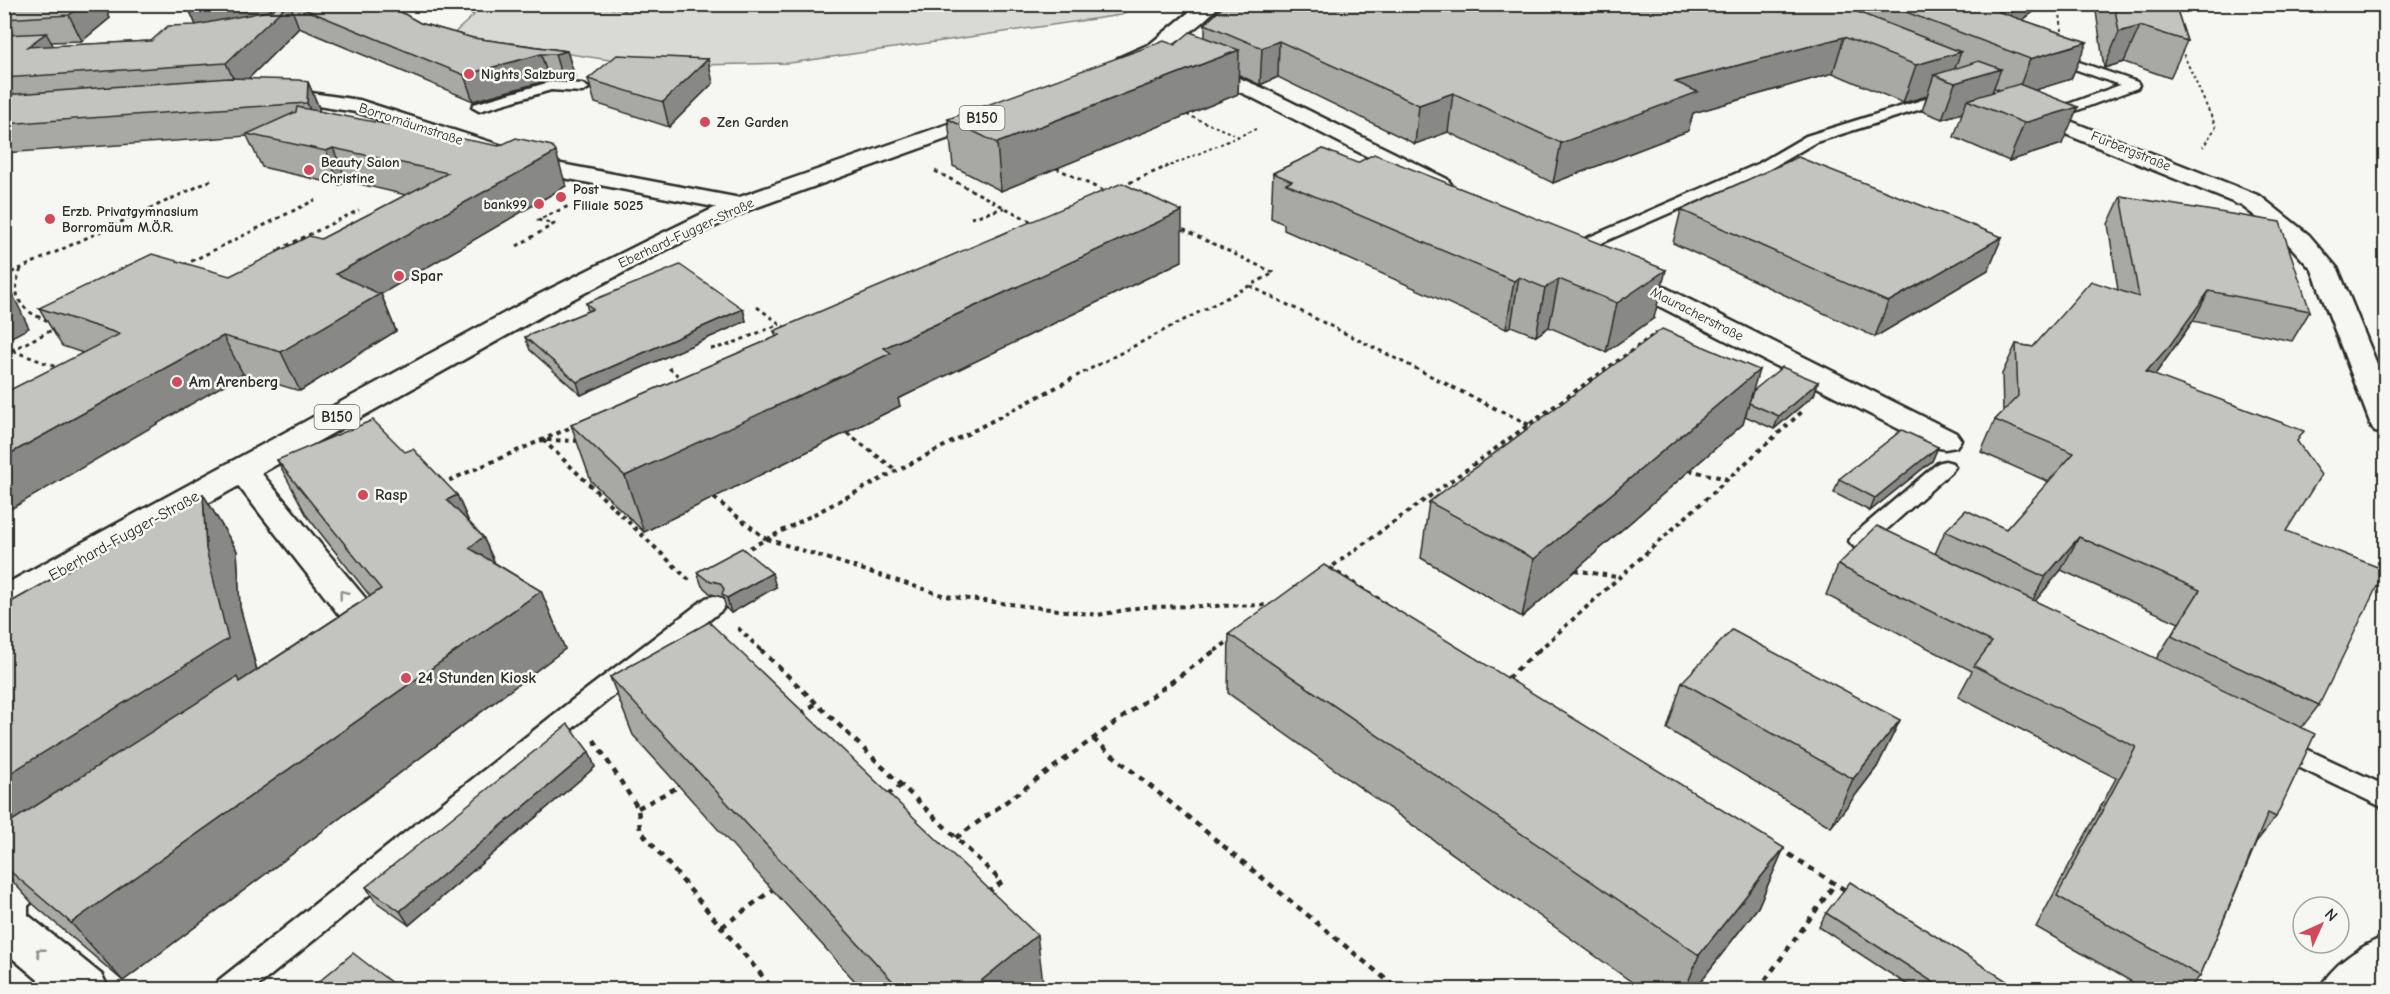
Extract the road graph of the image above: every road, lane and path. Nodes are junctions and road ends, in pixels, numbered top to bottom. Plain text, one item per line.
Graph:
1 (581, 4) edge
2 (760, 4) edge
3 (1211, 4) edge
4 (1157, 48) junction
5 (2180, 48) edge
6 (2035, 51) edge
7 (1109, 70) edge
8 (1938, 75) edge
9 (582, 88) dead end
10 (1966, 90) joint
11 (252, 97) edge
12 (2003, 101) edge
13 (479, 107) dead end
14 (1011, 108) edge
15 (1295, 112) junction
16 (1187, 115) edge
17 (2046, 118) junction
18 (1239, 136) junction
19 (894, 149) junction
20 (1056, 168) dead end
21 (2186, 173) junction
22 (212, 180) dead end
23 (1105, 192) junction
24 (1092, 196) edge
25 (1097, 196) edge
26 (1465, 197) edge
27 (315, 200) dead end
28 (576, 202) dead end
29 (740, 205) junction
30 (1005, 208) junction
31 (359, 210) dead end
32 (970, 218) dead end
33 (1044, 220) edge
34 (1169, 223) dead end
35 (1035, 224) junction
36 (1028, 227) edge
37 (1560, 245) joint
38 (517, 246) dead end
39 (286, 254) edge
40 (179, 267) edge
41 (21, 268) junction
42 (4, 276) edge
43 (1249, 286) junction
44 (757, 307) dead end
45 (1688, 310) junction
46 (56, 322) edge
47 (64, 324) edge
48 (780, 324) junction
49 (780, 336) edge
50 (711, 349) dead end
51 (11, 351) junction
52 (4, 354) edge
53 (669, 368) dead end
54 (65, 370) edge
55 (691, 375) edge
56 (682, 379) junction
57 (672, 383) edge
58 (1833, 384) junction
59 (1529, 425) junction
60 (2385, 425) edge
61 (575, 426) edge
62 (847, 433) dead end
63 (543, 440) junction
64 (1945, 440) dead end
65 (590, 441) edge
66 (1945, 467) dead end
67 (242, 470) junction
68 (1689, 470) edge
69 (897, 471) junction
70 (1728, 480) junction
71 (439, 485) edge
72 (714, 498) dead end
73 (767, 539) junction
74 (736, 556) edge
75 (1903, 562) edge
76 (1330, 568) junction
77 (1575, 570) edge
78 (1322, 574) edge
79 (1617, 578) junction
80 (4, 601) edge
81 (714, 604) junction
82 (1389, 605) edge
83 (1270, 611) edge
84 (1242, 632) edge
85 (344, 667) edge
86 (1497, 673) edge
87 (1507, 679) junction
88 (1517, 685) edge
89 (817, 704) junction
90 (575, 712) junction
91 (792, 718) edge
92 (2257, 735) edge
93 (1093, 739) junction
94 (902, 785) junction
95 (678, 786) edge
96 (2385, 798) edge
97 (878, 802) edge
98 (638, 808) junction
99 (956, 838) junction
100 (85, 839) edge
101 (1775, 846) edge
102 (1835, 884) junction
103 (772, 890) edge
104 (1855, 896) edge
105 (978, 900) edge
106 (722, 927) junction
107 (2385, 957) edge
108 (85, 990) edge
109 (230, 990) edge
110 (774, 990) edge
111 (1399, 990) edge
112 (1758, 990) edge
113 (2343, 990) edge

1 - 2 path
3 - 4 street
4 - 7 street
4 - 15 street
5 - 21 path
6 - 17 lane
8 - 10 street
9 - 13 lane
10 - 37 lane
11 - 29 street, Borromäumstraße
12 - 17 street, Fürbergstraße
14 - 19 street, Eberhard-Fugger-Straße / B150
15 - 18 path
15 - 26 street
16 - 18 path
17 - 21 street, Fürbergstraße
18 - 23 path
19 - 29 street, Eberhard-Fugger-Straße / B150
19 - 30 path
20 - 23 path
21 - 60 street, Fürbergstraße
22 - 41 path
23 - 24 path
23 - 25 path
27 - 40 path
28 - 38 path
29 - 67 street, Eberhard-Fugger-Straße / B150
30 - 32 path
30 - 35 path
31 - 39 path
33 - 35 path
34 - 43 path
35 - 36 path
37 - 45 street, Mauracherstraße
41 - 42 path
41 - 46 path
43 - 59 path
43 - 69 path
44 - 48 path
45 - 58 street, Mauracherstraße
45 - 59 path
47 - 51 path
48 - 49 path
48 - 50 path
51 - 52 path
51 - 54 path
53 - 56 path
55 - 56 path
56 - 57 path
58 - 64 street, Mauracherstraße
58 - 70 path
59 - 76 path
61 - 63 path
62 - 69 path
63 - 65 path
63 - 71 path
63 - 81 path
66 - 75 lane
67 - 80 street, Eberhard-Fugger-Straße / B150
85 -> 67 street
68 - 70 path
69 - 73 path
70 - 79 path
72 - 73 path
73 - 74 path
73 - 83 path
76 - 78 path
76 - 82 path
77 - 79 path
79 - 87 path
81 - 89 path
81 - 90 lane
84 - 93 path
86 - 87 path
87 - 88 path
89 - 91 path
89 - 94 path
90 - 98 path
90 - 109 lane
92 - 96 lane
93 - 99 path
93 - 111 path
94 - 97 path
94 - 99 path
95 - 98 path
98 - 106 path
99 - 105 path
108 -> 100 street
101 - 102 path
102 - 104 path
102 - 112 path
103 - 106 path
106 - 110 path
107 - 113 street

